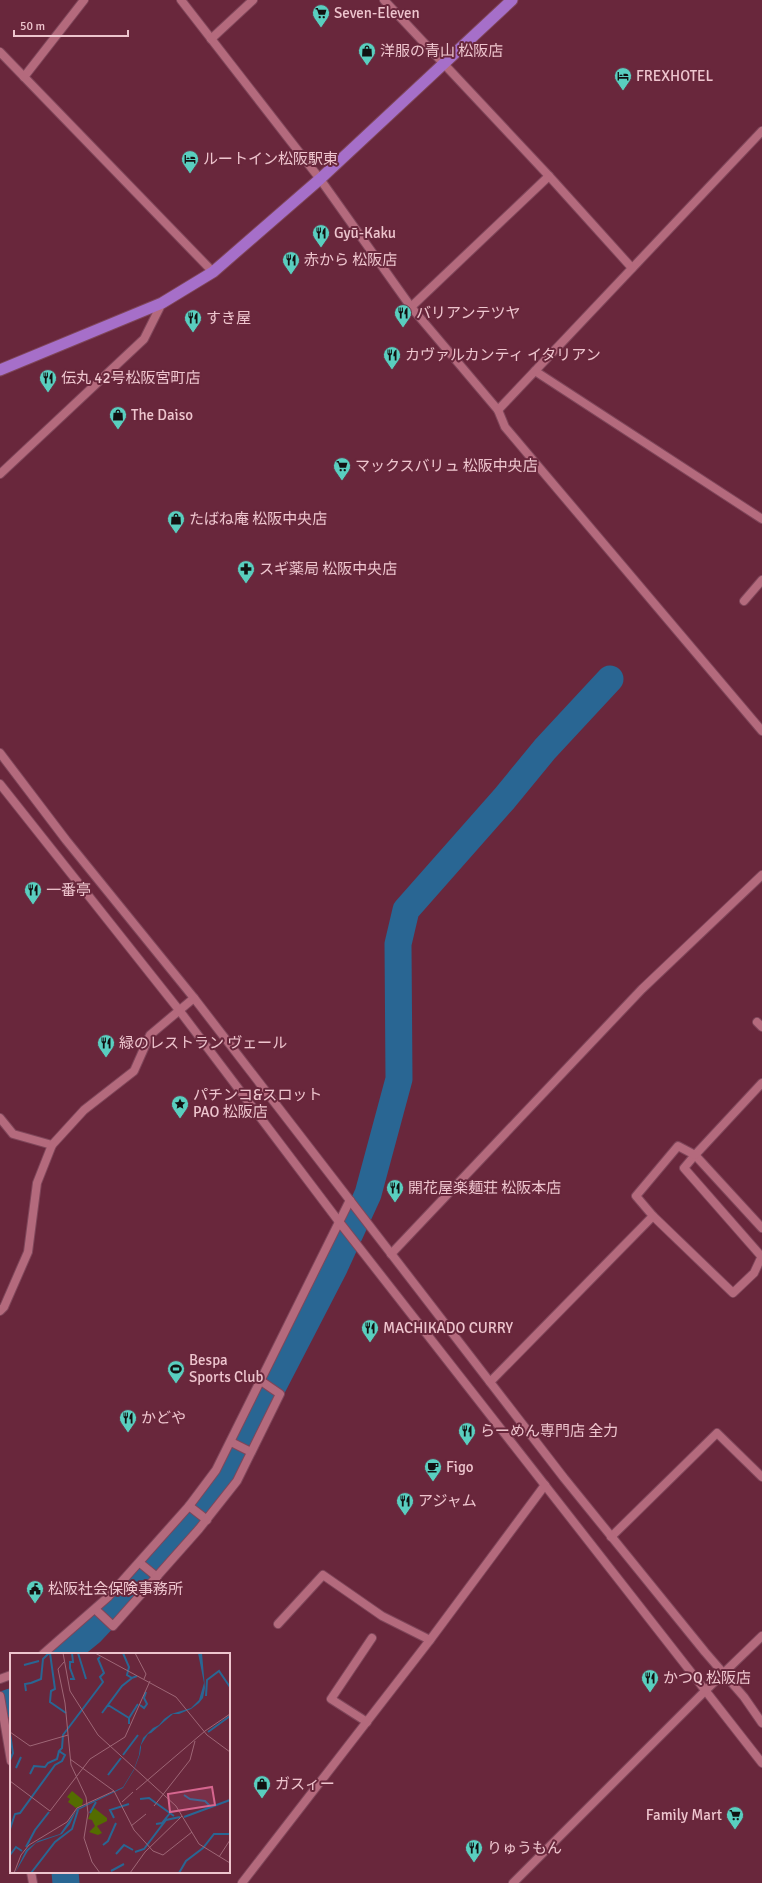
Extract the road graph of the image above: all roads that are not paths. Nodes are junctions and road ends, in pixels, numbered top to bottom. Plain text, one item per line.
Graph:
1 (84, 0) edge
2 (181, 0) edge
3 (253, 0) edge
4 (384, 0) edge
5 (512, 0) edge
6 (211, 39) junction
7 (0, 52) edge
8 (444, 65) junction
9 (24, 76) junction
10 (762, 131) edge
11 (549, 176) junction
12 (320, 179) junction
13 (632, 268) junction
14 (213, 272) junction
15 (162, 303) junction
16 (411, 307) junction
17 (0, 370) edge
18 (535, 371) junction
19 (498, 410) junction
20 (0, 474) edge
21 (762, 519) edge
22 (762, 580) edge
23 (744, 601) dead end
24 (762, 731) edge
25 (0, 753) edge
26 (0, 784) edge
27 (762, 875) edge
28 (194, 998) junction
29 (179, 1010) junction
30 (762, 1083) edge
31 (0, 1118) edge
32 (52, 1145) junction
33 (695, 1155) junction
34 (352, 1203) junction
35 (653, 1216) junction
36 (341, 1225) junction
37 (762, 1228) edge
38 (391, 1254) junction
39 (762, 1257) edge
40 (0, 1311) edge
41 (262, 1382) junction
42 (490, 1382) junction
43 (231, 1442) junction
44 (251, 1451) junction
45 (762, 1477) edge
46 (545, 1485) junction
47 (189, 1507) junction
48 (206, 1519) junction
49 (611, 1537) junction
50 (140, 1564) junction
51 (157, 1576) junction
52 (97, 1610) junction
53 (278, 1624) dead end
54 (762, 1636) edge
55 (372, 1638) dead end
56 (430, 1640) junction
57 (44, 1653) edge
58 (723, 1674) junction
59 (10, 1675) edge
60 (0, 1679) edge
61 (705, 1691) junction
62 (0, 1696) edge
63 (367, 1722) junction
64 (762, 1723) edge
65 (10, 1755) edge
66 (762, 1763) edge
67 (31, 1873) edge
68 (33, 1883) edge
69 (242, 1883) edge
70 (514, 1883) edge

1 - 9 street
2 - 6 street
3 - 6 street
4 - 8 street
5 - 8 highway
6 - 12 street
7 - 9 street
8 - 11 street
8 - 12 highway
9 - 14 street
10 - 13 street
11 - 13 street
11 - 16 street
12 - 14 highway
12 - 16 street
13 - 18 street
14 - 15 highway
15 - 17 highway
15 - 20 street
16 - 19 street
18 - 19 street
18 - 21 street
19 - 24 street
22 - 23 street
25 - 28 street
26 - 29 street
27 - 38 street
28 - 29 street
28 - 34 street
29 - 32 street
29 - 36 street
30 - 33 street
31 - 32 street
32 - 40 street
33 - 35 street
33 - 37 street
33 - 39 street
34 - 36 street
34 - 38 street
35 - 39 street
35 - 42 street
36 - 41 street
36 - 46 street
38 - 42 street
41 - 43 street
41 - 44 street
42 - 49 street
43 - 44 street
43 - 47 street
44 - 48 street
45 - 49 street
46 - 56 street
46 - 61 street
47 - 48 street
47 - 50 street
48 - 51 street
49 - 58 street
50 - 51 street
50 - 52 street
51 - 52 street
52 - 57 street
53 - 56 street
54 - 58 street
55 - 63 street
56 - 63 street
58 - 61 street
58 - 64 street
59 - 60 street
61 - 66 street
61 - 70 street
62 - 65 street
63 - 69 street
67 - 68 street

